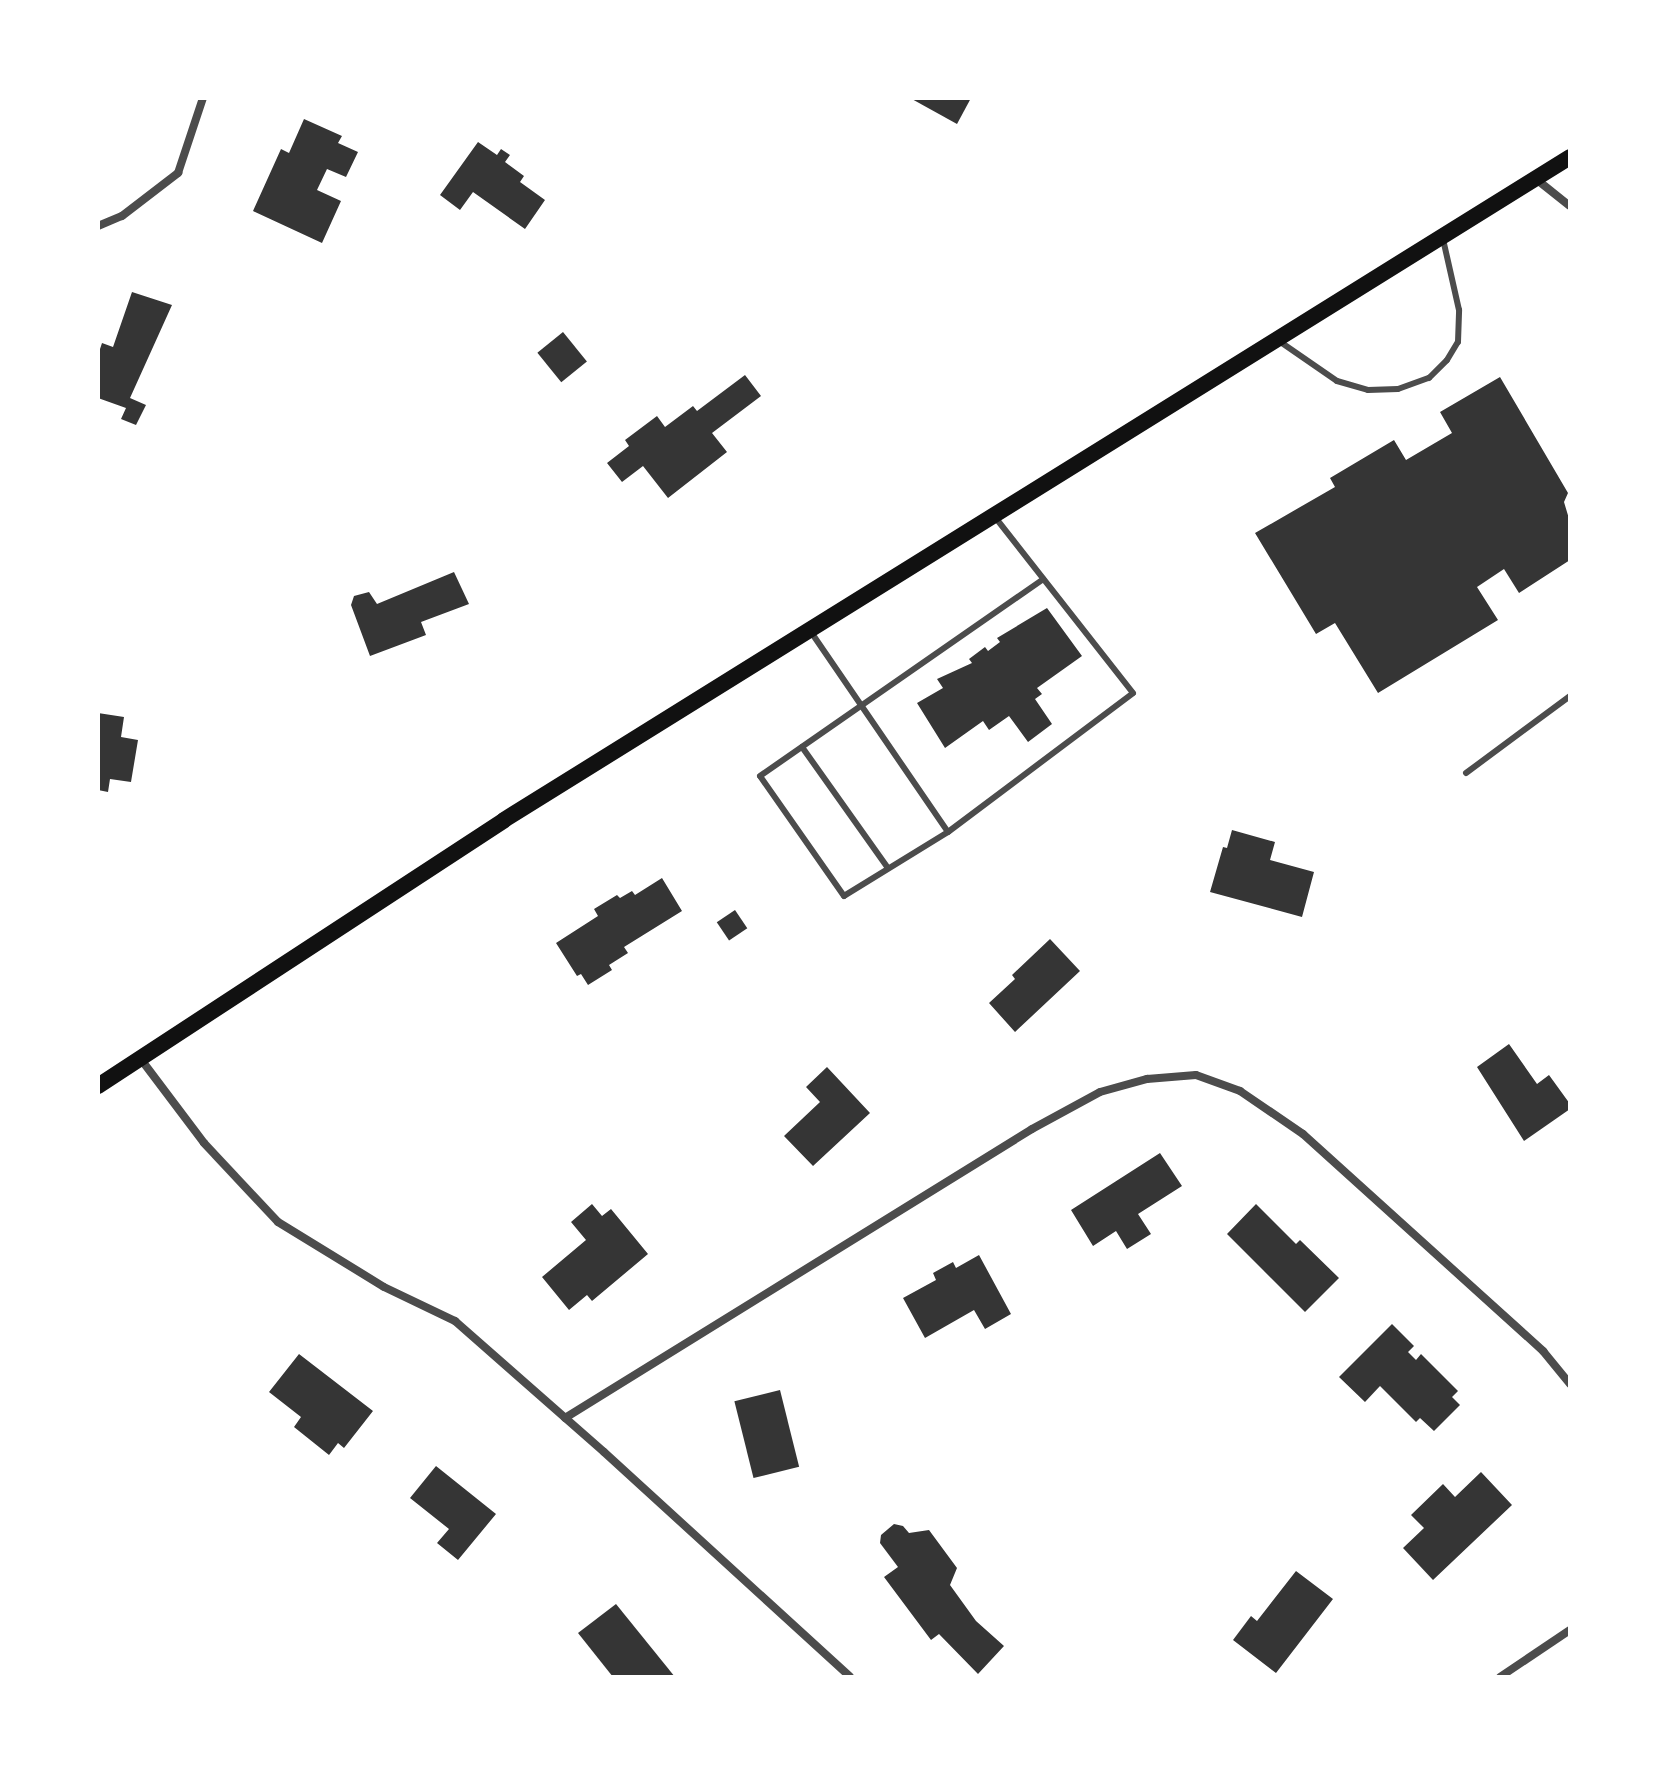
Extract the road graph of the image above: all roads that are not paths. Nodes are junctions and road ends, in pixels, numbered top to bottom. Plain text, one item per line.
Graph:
1 (203, 98) edge
2 (1570, 157) edge
3 (1536, 179) junction
4 (1570, 206) edge
5 (98, 226) edge
6 (1442, 237) junction
7 (1276, 339) junction
8 (993, 514) junction
9 (1043, 579) junction
10 (809, 629) junction
11 (1570, 696) edge
12 (862, 707) junction
13 (802, 747) junction
14 (1466, 773) dead end
15 (948, 832) junction
16 (888, 868) junction
17 (140, 1058) junction
18 (98, 1086) edge
19 (1570, 1384) edge
20 (565, 1418) junction
21 (1570, 1630) edge
22 (850, 1677) edge
23 (1500, 1677) edge

1 - 5 street
2 - 3 main road
3 - 4 street
3 - 6 main road
6 - 7 main road
6 - 7 lane
7 - 8 main road
8 - 9 lane
8 - 10 main road
9 - 12 lane
9 - 15 lane
10 - 12 lane
10 - 17 main road
11 - 14 lane
12 - 13 lane
12 - 15 lane
13 - 16 lane
13 - 16 lane
15 - 16 lane
17 - 18 main road
17 - 20 street
19 - 20 street
20 - 22 street
21 - 23 street

